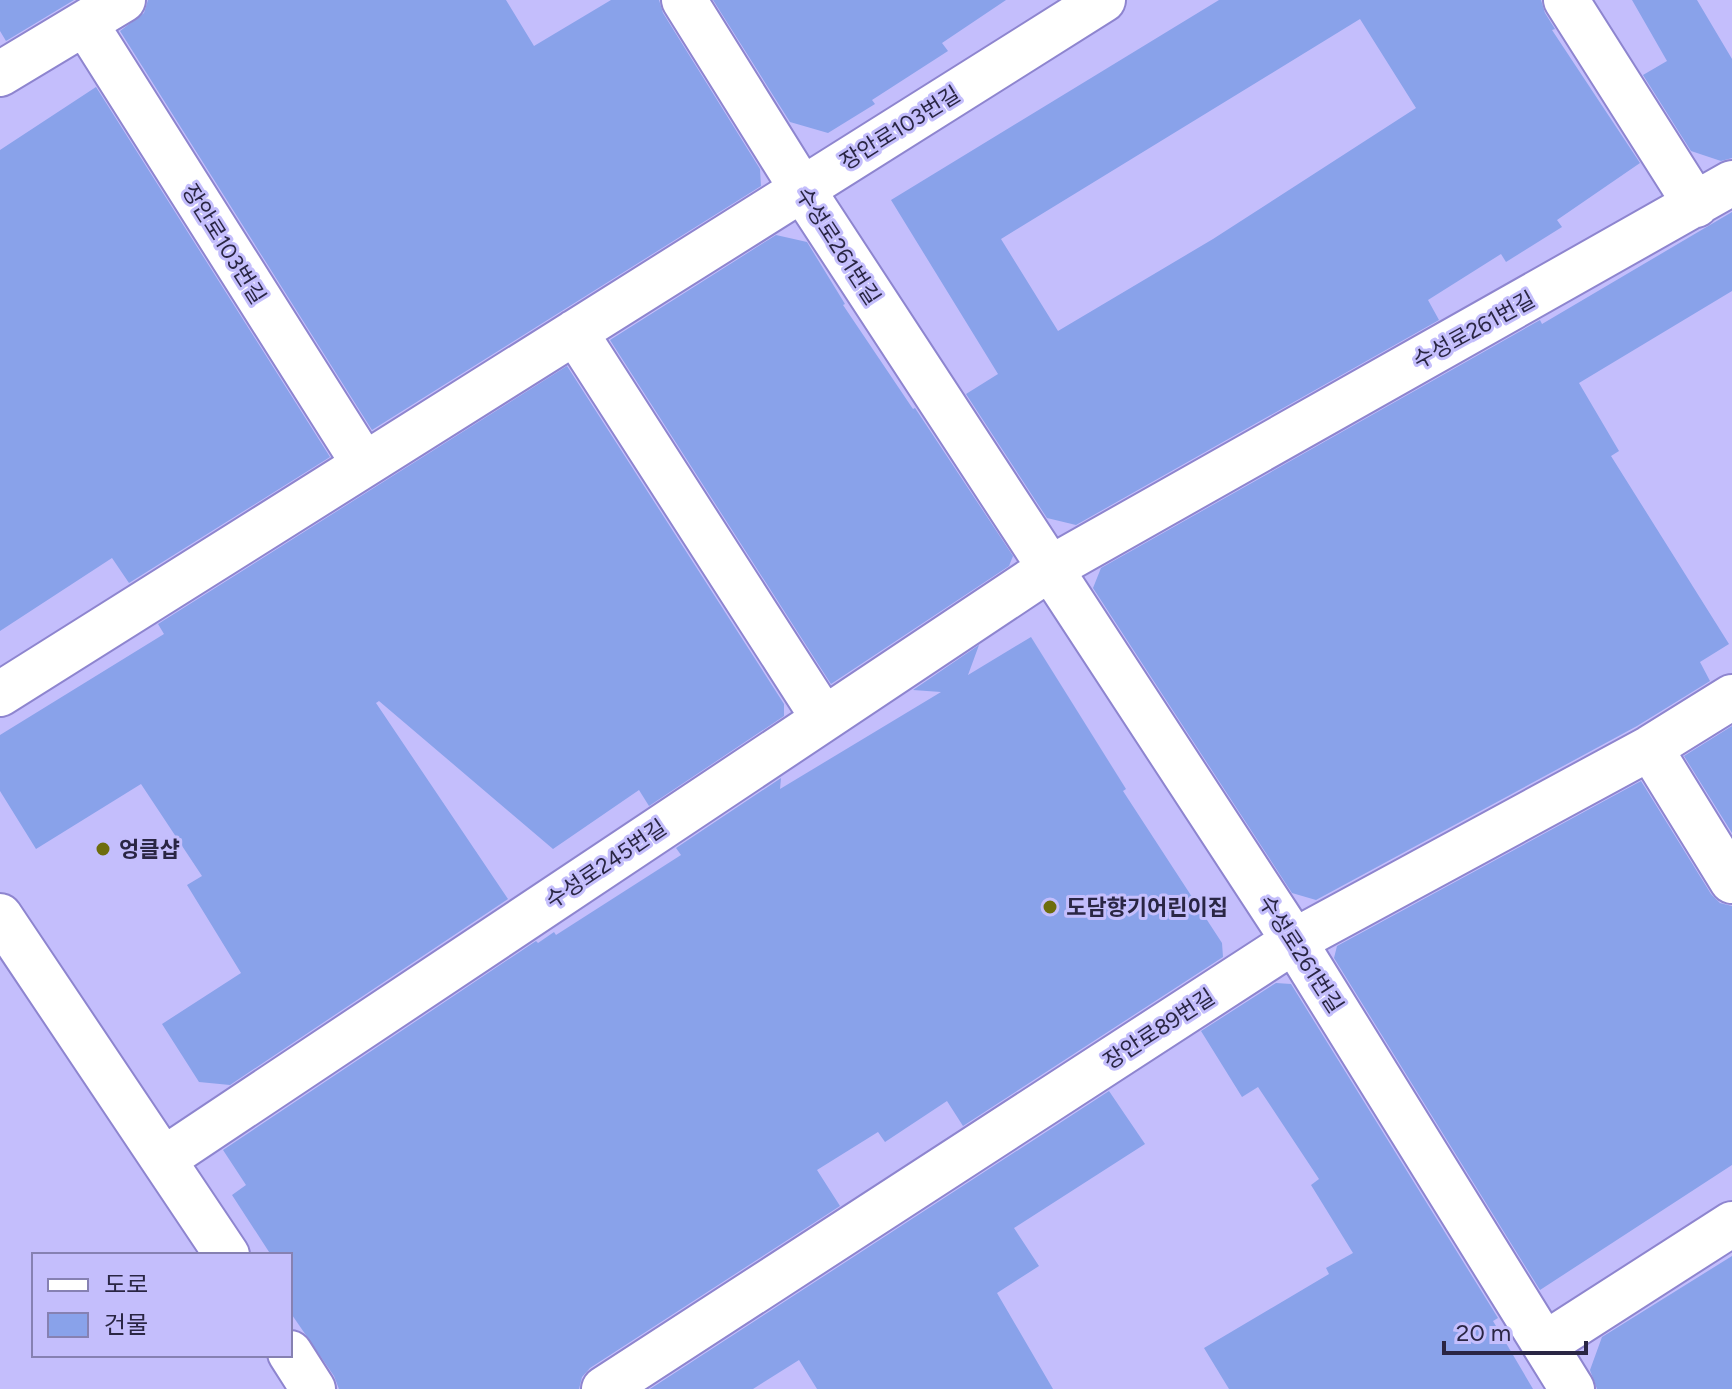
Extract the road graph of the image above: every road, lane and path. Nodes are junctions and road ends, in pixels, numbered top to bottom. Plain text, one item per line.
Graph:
1 (123, 0) edge
2 (684, 0) edge
3 (1103, 0) edge
4 (1566, 0) edge
5 (85, 23) junction
6 (0, 74) edge
7 (802, 189) junction
8 (1714, 194) edge
9 (575, 332) junction
10 (364, 464) junction
11 (1049, 569) junction
12 (0, 694) edge
13 (1732, 697) edge
14 (824, 719) junction
15 (1650, 748) junction
16 (1732, 881) edge
17 (0, 916) edge
18 (1294, 941) junction
19 (164, 1159) junction
20 (1732, 1224) edge
21 (226, 1253) edge
22 (1545, 1344) junction
23 (292, 1356) edge
24 (313, 1389) edge
25 (604, 1389) edge
26 (1572, 1389) edge

1 - 5 street
2 - 7 street, 수성로261번길
3 - 7 street, 장안로103번길
4 - 8 street
5 - 6 street
5 - 10 street, 장안로103번길
7 - 9 street, 장안로103번길
7 - 11 street, 수성로261번길
8 - 11 street, 수성로261번길
9 - 10 street, 장안로103번길
9 - 14 street
10 - 12 street, 장안로103번길
11 - 14 street, 수성로245번길
11 - 18 street, 수성로261번길
13 - 15 street, 장안로89번길
14 - 19 street, 수성로245번길
15 - 16 street
15 - 18 street, 장안로89번길
17 - 19 street
18 - 22 street, 수성로261번길
18 - 25 street, 장안로89번길
19 - 21 street
20 - 22 street
22 - 26 street, 수성로261번길
23 - 24 street

